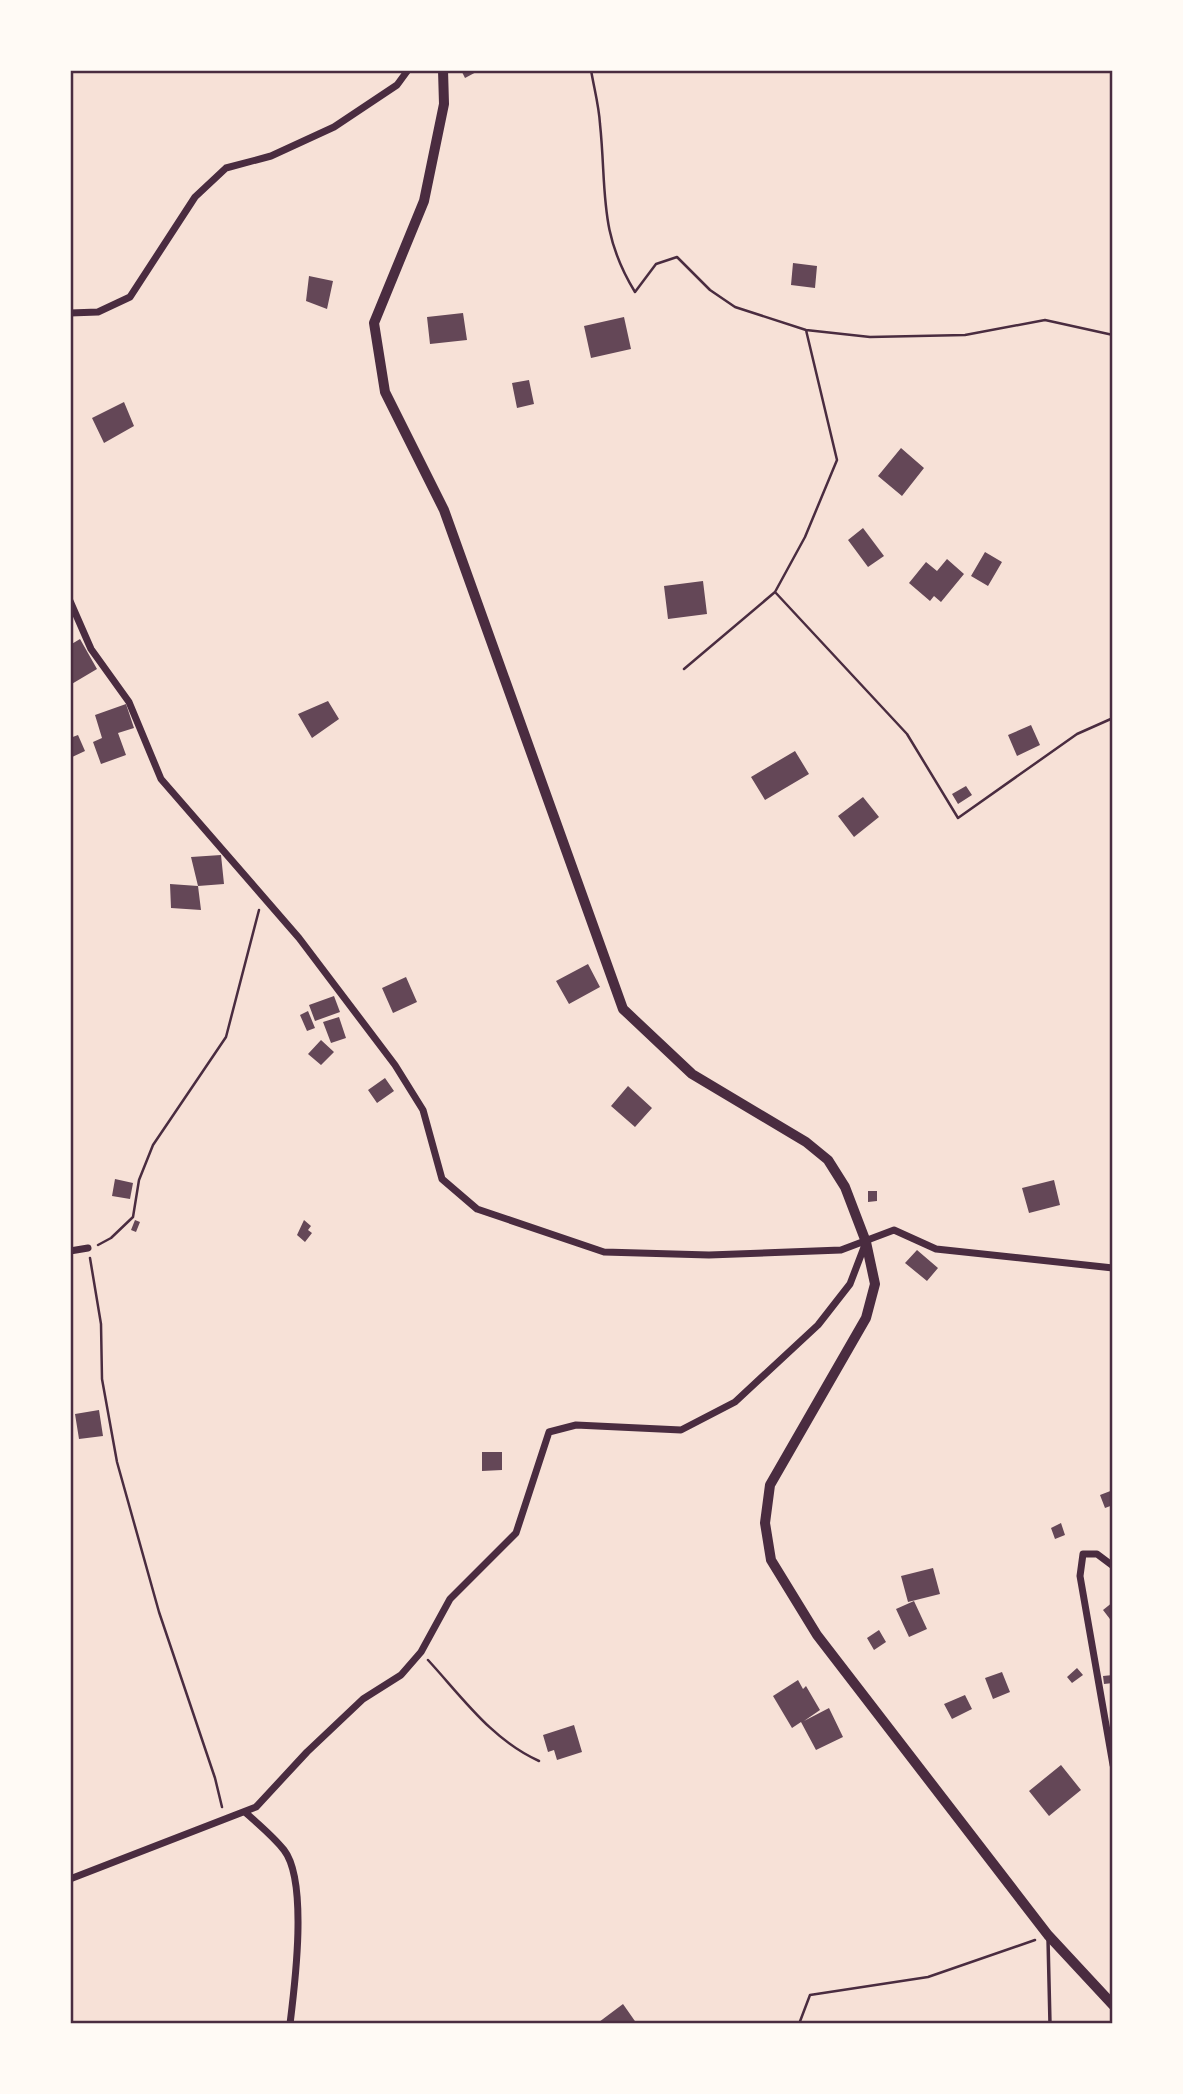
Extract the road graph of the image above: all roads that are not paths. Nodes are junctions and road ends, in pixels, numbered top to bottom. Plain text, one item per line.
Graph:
1 (408, 70) edge
2 (443, 70) edge
3 (70, 313) edge
4 (70, 601) edge
5 (866, 1242) junction
6 (88, 1248) road end
7 (70, 1251) edge
8 (1113, 1268) edge
9 (1113, 1566) edge
10 (1113, 1765) edge
11 (245, 1812) junction
12 (70, 1879) edge
13 (1048, 1935) junction
14 (1113, 2005) edge
15 (290, 2024) edge
16 (1050, 2024) edge

1 - 3 street
2 - 5 street
4 - 5 street
5 - 8 street
5 - 11 street
5 - 13 street
6 - 7 street
9 - 10 street
11 - 12 street
11 - 15 street
13 - 14 street
13 - 16 lane

